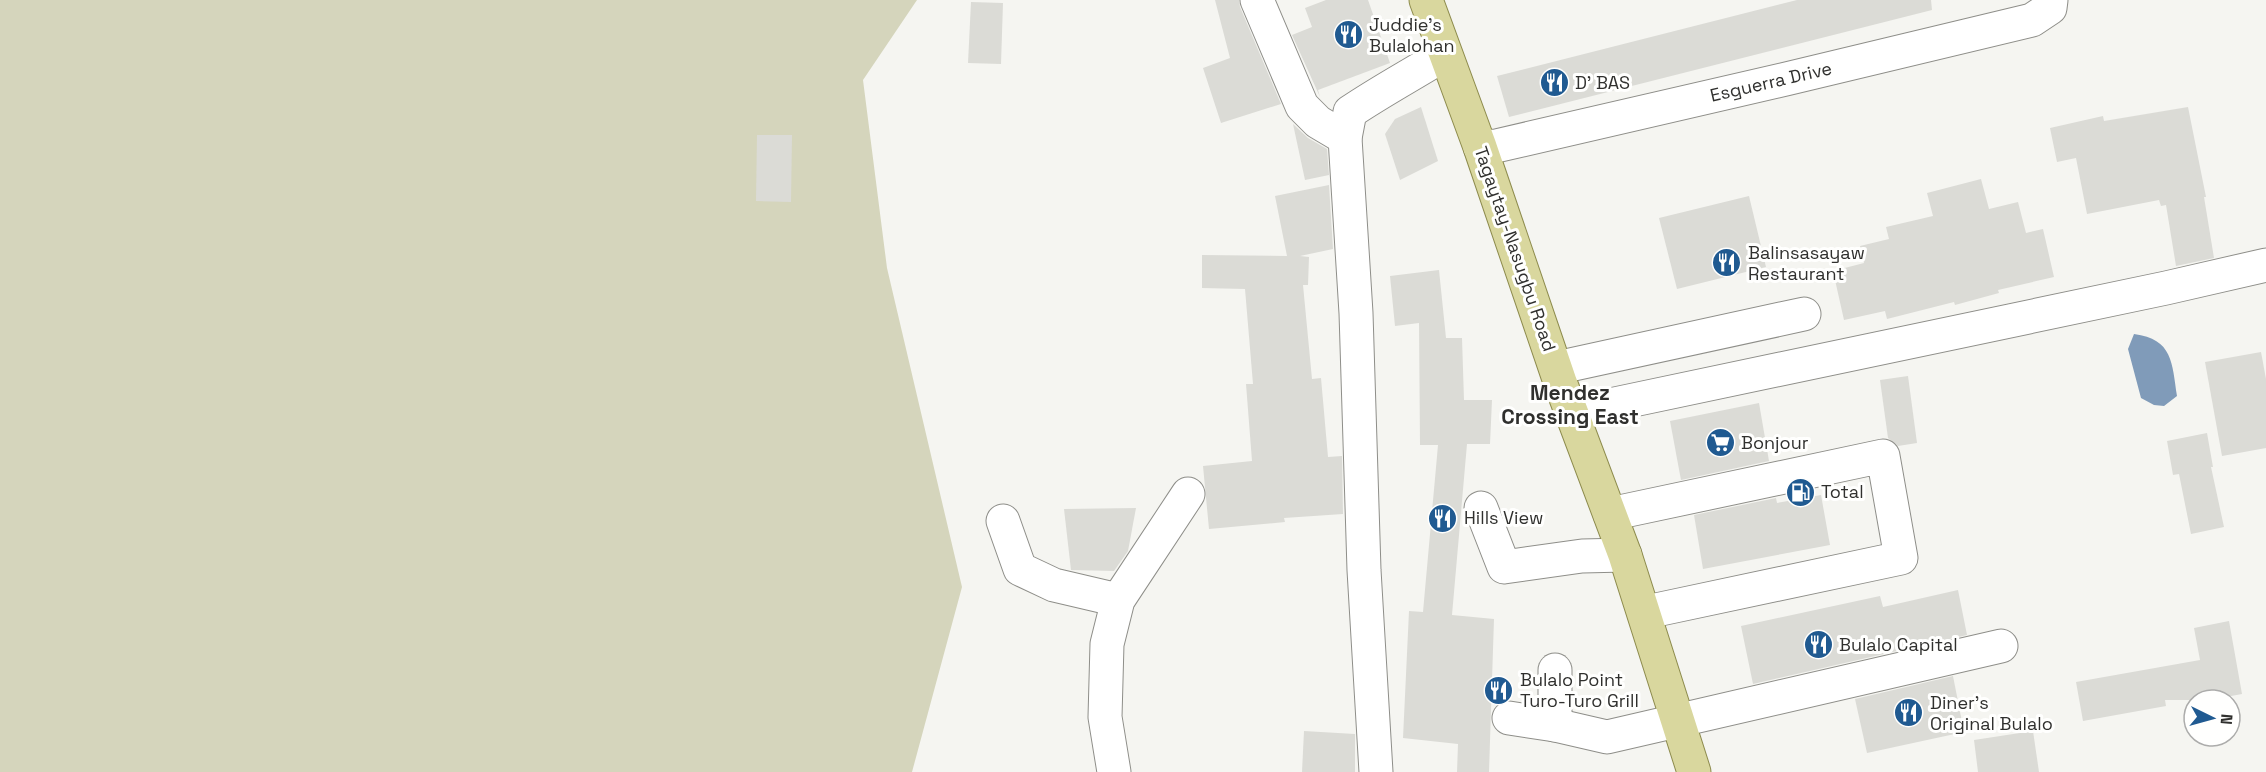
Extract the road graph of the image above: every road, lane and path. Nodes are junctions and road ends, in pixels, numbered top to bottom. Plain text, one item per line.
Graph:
1 (1257, 0) edge
2 (1426, 0) edge
3 (2051, 0) edge
4 (1445, 54) junction
5 (1345, 138) junction
6 (1480, 147) junction
7 (2266, 265) edge
8 (1804, 314) dead end
9 (1556, 368) junction
10 (1572, 413) junction
11 (1188, 494) dead end
12 (1481, 508) dead end
13 (1610, 514) junction
14 (1003, 521) dead end
15 (1625, 555) junction
16 (1118, 600) junction
17 (1645, 615) junction
18 (2001, 646) dead end
19 (1555, 670) dead end
20 (1509, 718) dead end
21 (1677, 719) junction
22 (1555, 725) junction
23 (1114, 772) edge
24 (1376, 772) edge
25 (1694, 772) edge

1 - 5 street
2 - 4 main road, Tagaytay-Nasugbu Road
3 - 6 street, Esguerra Drive
4 - 5 street
4 - 6 main road, Tagaytay-Nasugbu Road
5 - 24 street
6 - 9 main road, Tagaytay-Nasugbu Road
7 - 10 street
8 - 9 street
9 - 10 main road, Tagaytay-Nasugbu Road
10 - 13 main road, Tagaytay-Nasugbu Road
11 - 16 street
12 - 15 street
13 - 15 main road, Tagaytay-Nasugbu Road
13 - 17 street
14 - 16 street
15 - 17 main road, Tagaytay-Nasugbu Road
16 - 23 street
17 - 21 main road, Tagaytay-Nasugbu Road
18 - 21 street
19 - 22 street
20 - 22 street
21 - 22 street
21 - 25 main road, Tagaytay-Nasugbu Road

